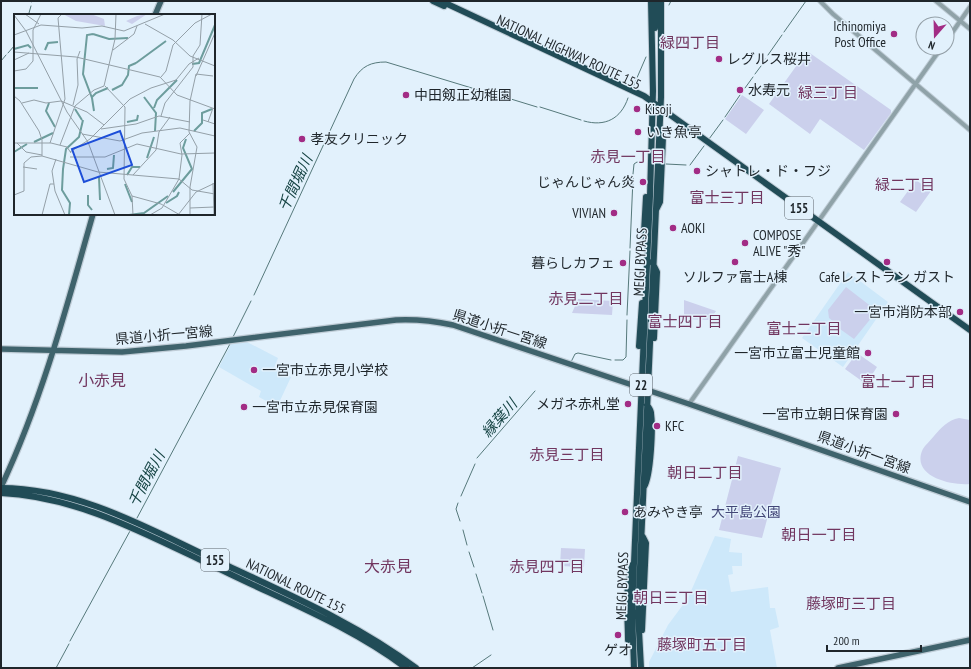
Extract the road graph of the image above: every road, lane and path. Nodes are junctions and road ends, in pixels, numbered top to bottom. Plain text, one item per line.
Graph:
1 (161, 1) edge
2 (433, 1) edge
3 (441, 1) edge
4 (651, 1) edge
5 (655, 1) edge
6 (661, 1) edge
7 (820, 1) edge
8 (936, 1) edge
9 (970, 8) edge
10 (155, 14) edge
11 (961, 21) junction
12 (955, 29) edge
13 (970, 29) edge
14 (652, 39) junction
15 (935, 56) edge
16 (915, 83) junction
17 (653, 103) junction
18 (660, 108) junction
19 (658, 125) junction
20 (970, 130) edge
21 (651, 150) junction
22 (657, 160) junction
23 (661, 170) junction
24 (646, 190) junction
25 (650, 196) junction
26 (655, 213) junction
27 (93, 215) edge
28 (818, 222) junction
29 (648, 245) junction
30 (652, 262) junction
31 (646, 290) junction
32 (650, 303) junction
33 (655, 311) junction
34 (640, 325) junction
35 (970, 330) edge
36 (644, 332) junction
37 (1, 349) edge
38 (52, 351) junction
39 (650, 351) junction
40 (641, 379) junction
41 (641, 388) junction
42 (648, 391) junction
43 (689, 404) junction
44 (647, 405) junction
45 (644, 464) junction
46 (648, 473) junction
47 (1, 488) edge
48 (643, 489) junction
49 (1, 493) edge
50 (970, 502) edge
51 (642, 535) junction
52 (635, 560) junction
53 (639, 577) junction
54 (643, 585) junction
55 (628, 601) junction
56 (632, 608) junction
57 (970, 640) edge
58 (639, 645) junction
59 (406, 668) edge
60 (416, 668) edge
61 (631, 668) edge
62 (634, 668) edge
63 (641, 668) edge
64 (838, 668) edge

1 - 10 main road
2 - 17 highway, NATIONAL HIGHWAY ROUTE 155 / 155
3 - 17 highway, NATIONAL HIGHWAY ROUTE 155 / 155
4 - 14 highway, MEIGI BYPASS / 22
5 - 14 highway
6 - 18 highway, MEIGI BYPASS / 22
7 - 16 street
8 - 11 street
9 - 11 street
11 - 12 street
11 - 13 street
14 - 17 highway, MEIGI BYPASS / 22
15 - 16 street
16 - 20 street
16 - 28 street
17 - 18 highway, NATIONAL HIGHWAY ROUTE 155 / 155
17 - 21 highway, MEIGI BYPASS / 22
18 - 19 highway, MEIGI BYPASS / 22
18 - 28 highway, NATIONAL HIGHWAY ROUTE 155 / 155
19 - 22 highway, MEIGI BYPASS / 22
19 - 23 highway, 22
21 - 24 highway, 22
21 - 25 highway, MEIGI BYPASS / 22
22 - 23 highway
22 - 26 highway, MEIGI BYPASS / 22
23 - 26 highway, 22
24 - 25 highway
24 - 29 highway, 22
25 - 29 highway, MEIGI BYPASS / 22
26 - 30 highway, MEIGI BYPASS / 22
27 - 38 main road
28 - 35 highway, NATIONAL HIGHWAY ROUTE 155 / 155
28 - 43 street
29 - 31 highway, MEIGI BYPASS / 22
30 - 32 highway, MEIGI BYPASS / 22
30 - 33 highway, 22
31 - 34 highway, 22
31 - 36 highway, MEIGI BYPASS / 22
32 - 33 highway
32 - 39 highway, MEIGI BYPASS / 22
33 - 39 highway, 22
34 - 36 highway
34 - 40 highway, 22
36 - 40 highway, MEIGI BYPASS / 22
37 - 38 main road, 県道小折一宮線
38 - 41 main road, 県道小折一宮線
38 - 47 main road
39 - 42 highway, MEIGI BYPASS / 22
40 - 41 highway, MEIGI BYPASS / 22
41 - 42 main road, 県道小折一宮線
41 - 52 highway, MEIGI BYPASS / 22
42 - 43 main road, 県道小折一宮線
42 - 44 highway, MEIGI BYPASS / 22
43 - 50 main road, 県道小折一宮線
44 - 45 highway, MEIGI BYPASS / 22
44 - 46 highway, 22
45 - 46 highway
45 - 48 highway, MEIGI BYPASS / 22
46 - 48 highway, 22
47 - 60 highway, NATIONAL ROUTE 155 / 155
48 - 51 highway, MEIGI BYPASS / 22
49 - 59 highway, NATIONAL ROUTE 155 / 155
51 - 53 highway, MEIGI BYPASS / 22
51 - 54 highway, 22
52 - 55 highway, 22
52 - 56 highway, MEIGI BYPASS / 22
53 - 54 highway
53 - 58 highway, MEIGI BYPASS / 22
54 - 58 highway, 22
55 - 56 highway
55 - 61 highway, 22
56 - 62 highway, MEIGI BYPASS / 22
57 - 64 main road
58 - 63 highway, MEIGI BYPASS / 22

